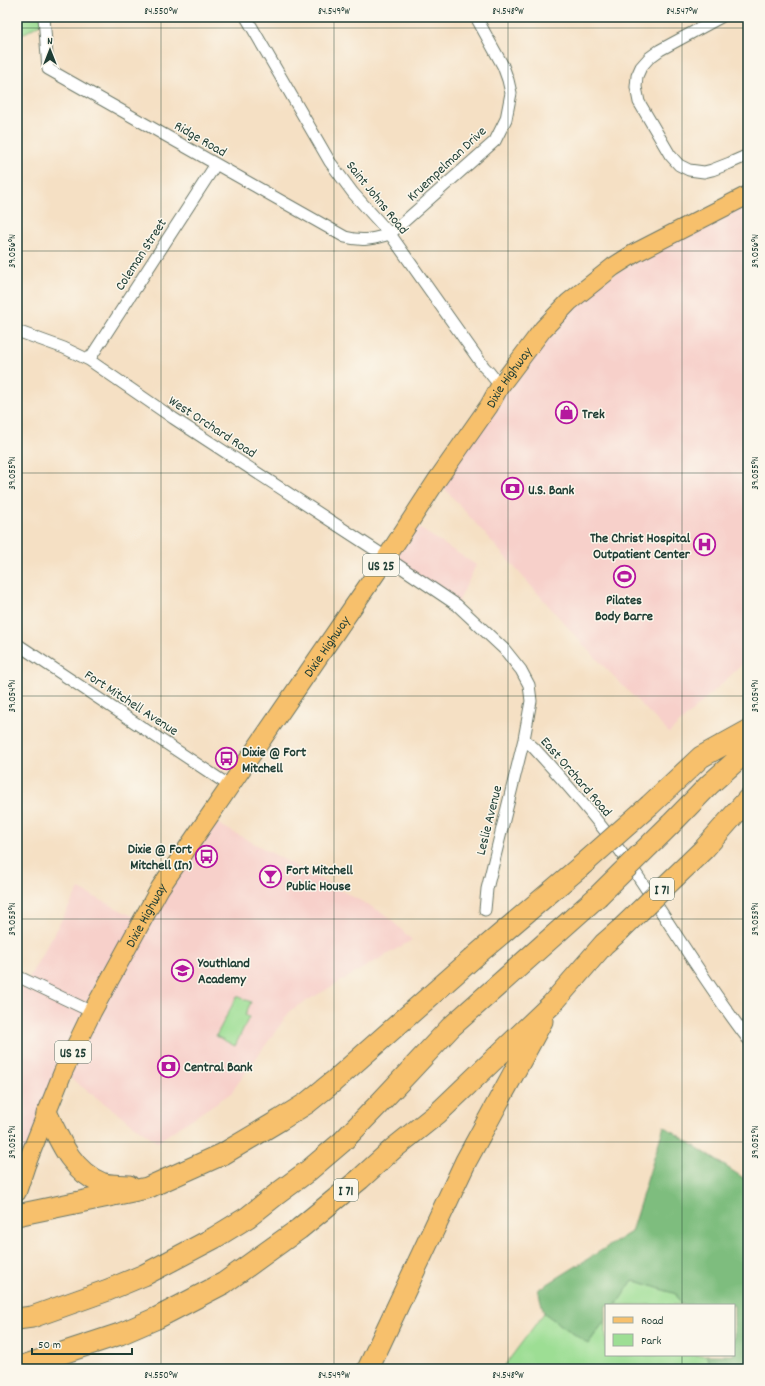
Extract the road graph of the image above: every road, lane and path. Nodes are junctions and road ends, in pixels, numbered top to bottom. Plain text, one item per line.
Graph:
1 (44, 17) edge
2 (246, 17) edge
3 (476, 17) edge
4 (721, 17) edge
5 (748, 155) edge
6 (216, 164) junction
7 (748, 195) edge
8 (390, 234) junction
9 (17, 331) edge
10 (89, 360) junction
11 (500, 386) junction
12 (386, 557) junction
13 (17, 644) edge
14 (748, 731) edge
15 (524, 739) junction
16 (748, 750) edge
17 (230, 786) junction
18 (748, 799) edge
19 (485, 910) dead end
20 (17, 976) edge
21 (552, 1004) junction
22 (92, 1012) junction
23 (748, 1039) edge
24 (47, 1114) junction
25 (147, 1188) junction
26 (17, 1192) edge
27 (17, 1215) edge
28 (17, 1319) edge
29 (17, 1366) edge
30 (368, 1369) edge

1 - 6 street, Ridge Road
2 - 8 street, Saint Johns Road
3 - 8 street, Kruempelman Drive
4 - 5 street
6 - 8 street, Ridge Road
6 - 10 street, Coleman Street
7 - 11 main road, Dixie Highway / US 25
8 - 11 street, Saint Johns Road
9 - 10 street, West Orchard Road
10 - 12 street, West Orchard Road
11 - 12 main road, Dixie Highway / US 25
12 - 15 street, East Orchard Road
12 - 17 main road, Dixie Highway / US 25
13 - 17 street, Fort Mitchell Avenue
14 - 25 highway, bridge
15 - 19 street, Leslie Avenue
15 - 23 street, East Orchard Road
16 - 28 highway, bridge
17 - 22 main road, Dixie Highway / US 25
18 - 21 highway, I 71, bridge
20 - 22 street
21 - 29 highway, I 71
21 - 30 highway
22 - 24 main road, Dixie Highway / US 25
24 - 25 highway
24 - 26 main road, Dixie Highway / US 25
25 - 27 highway

